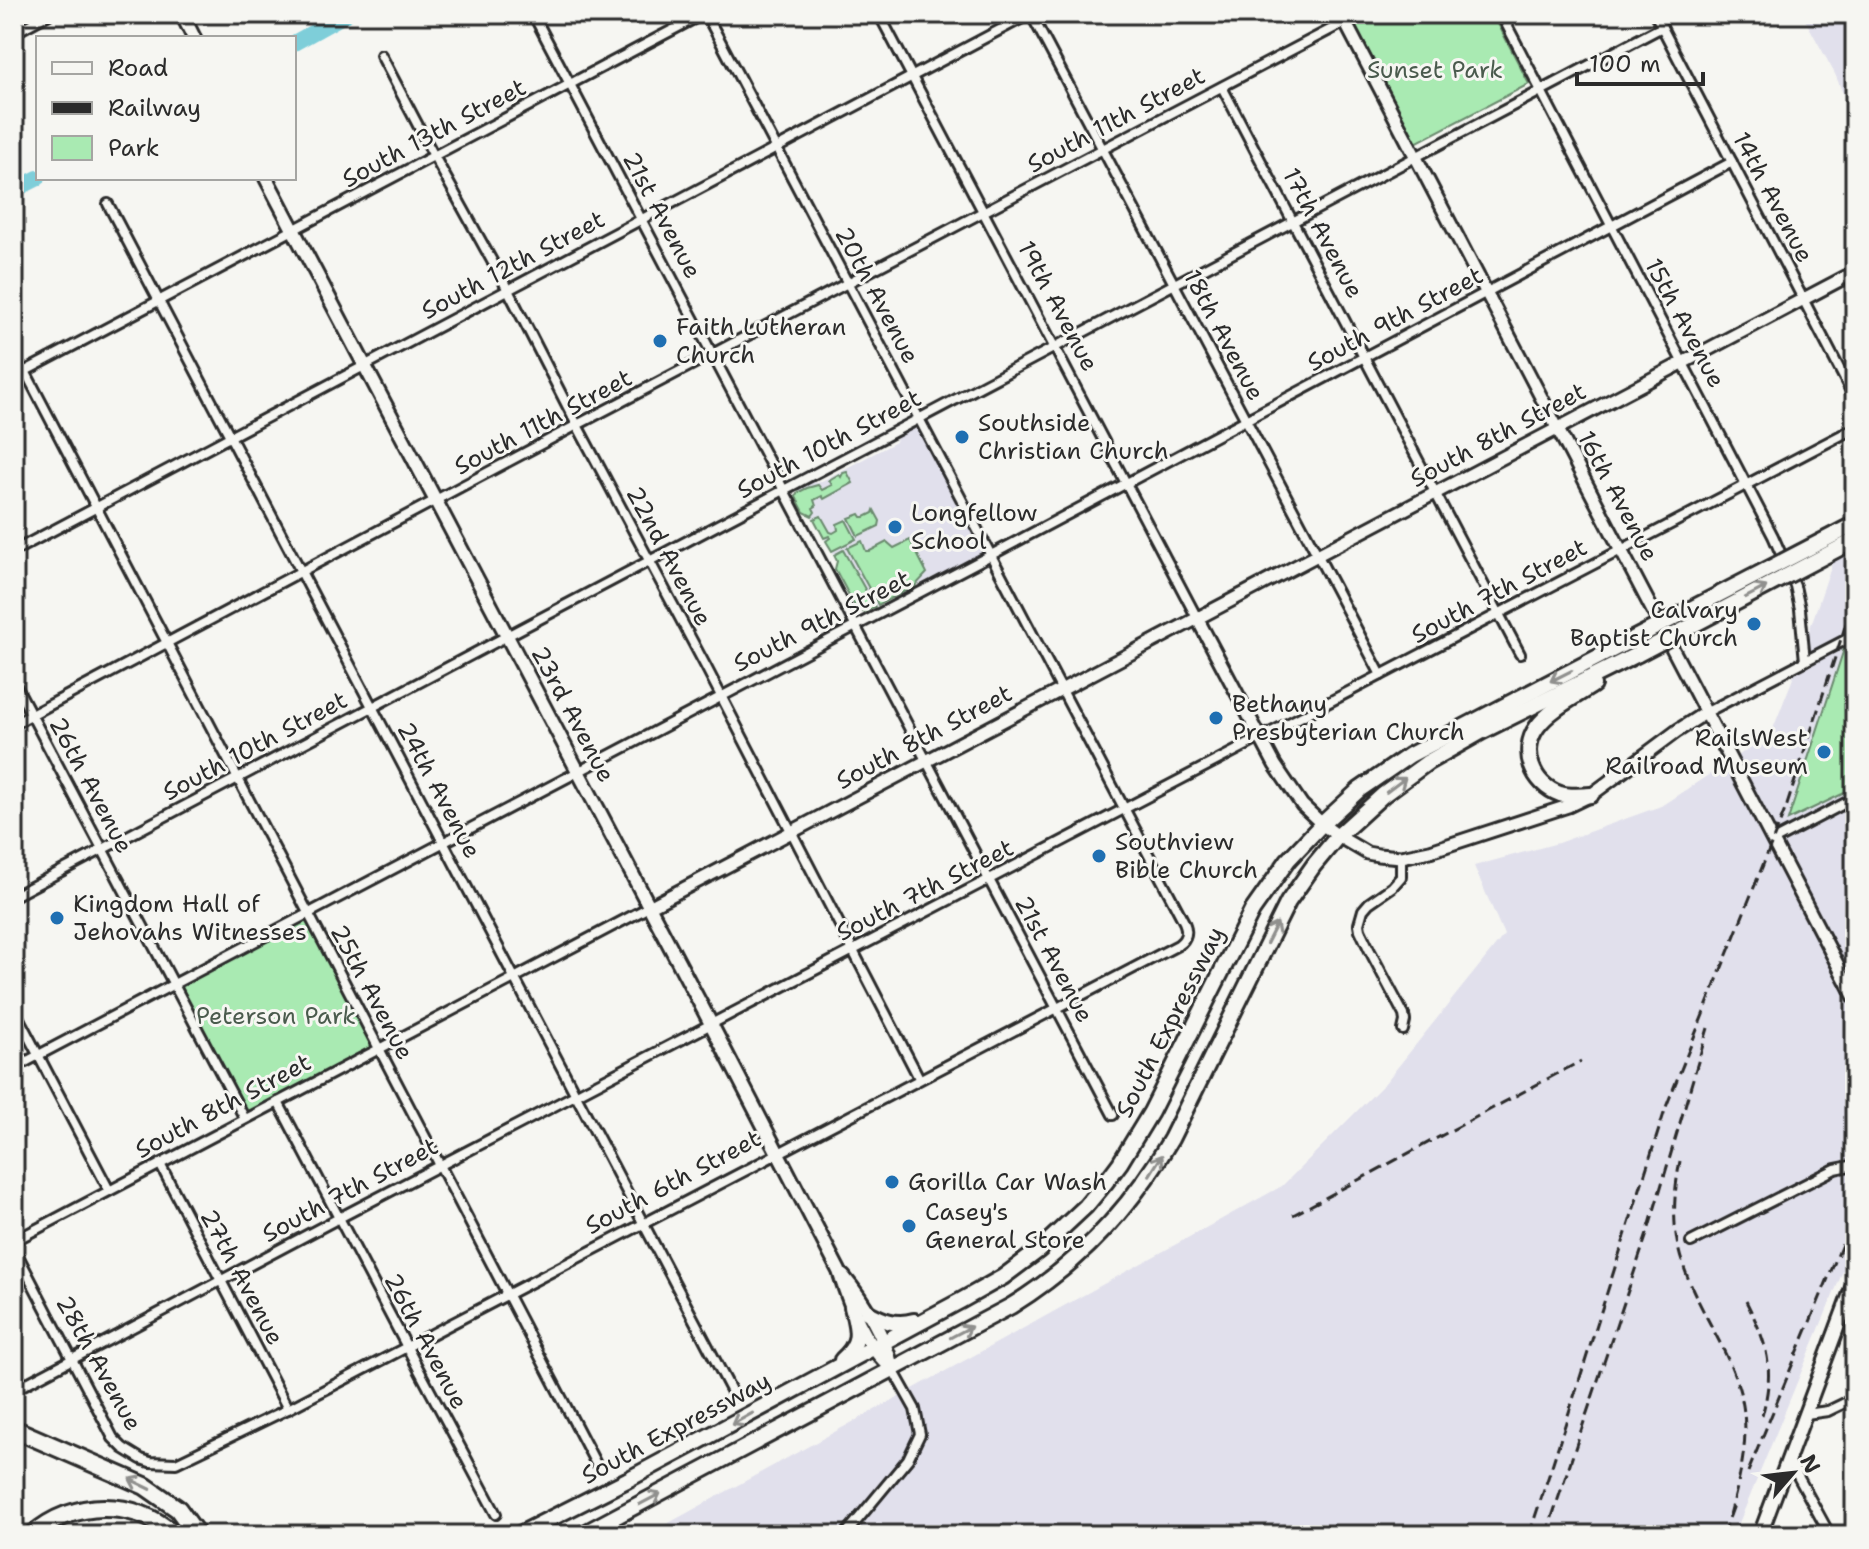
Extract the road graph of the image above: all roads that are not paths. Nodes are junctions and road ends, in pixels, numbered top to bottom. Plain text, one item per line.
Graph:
1 (49, 14) edge
2 (182, 14) edge
3 (533, 14) edge
4 (704, 14) edge
5 (879, 14) edge
6 (1031, 14) edge
7 (1501, 14) edge
8 (1655, 14) edge
9 (1343, 18) edge
10 (1662, 27) junction
11 (14, 33) edge
12 (193, 36) edge
13 (381, 55) dead end
14 (912, 76) junction
15 (569, 84) junction
16 (1222, 87) junction
17 (1541, 92) junction
18 (776, 148) junction
19 (1103, 150) junction
20 (434, 156) junction
21 (1416, 158) junction
22 (1732, 162) junction
23 (267, 180) edge
24 (108, 204) dead end
25 (983, 212) junction
26 (641, 220) junction
27 (1294, 222) junction
28 (1611, 227) junction
29 (293, 230) junction
30 (1855, 272) edge
31 (848, 284) junction
32 (1174, 285) junction
33 (508, 290) junction
34 (1487, 293) junction
35 (1804, 299) junction
36 (158, 301) junction
37 (1055, 348) junction
38 (713, 355) junction
39 (1365, 357) junction
40 (1683, 363) junction
41 (364, 366) junction
42 (25, 371) junction
43 (14, 377) edge
44 (1855, 399) edge
45 (919, 419) junction
46 (1246, 420) junction
47 (577, 425) junction
48 (1558, 428) junction
49 (1855, 428) edge
50 (230, 437) junction
51 (1127, 483) junction
52 (1746, 485) junction
53 (785, 490) junction
54 (1437, 492) junction
55 (436, 501) junction
56 (96, 507) junction
57 (1855, 524) edge
58 (1855, 540) edge
59 (1621, 550) junction
60 (14, 551) edge
61 (991, 555) junction
62 (1317, 555) junction
63 (650, 561) junction
64 (301, 572) junction
65 (1500, 613) junction
66 (1197, 618) junction
67 (856, 626) junction
68 (1855, 635) edge
69 (507, 636) junction
70 (167, 643) junction
71 (1634, 647) junction
72 (1520, 654) dead end
73 (1805, 661) junction
74 (1381, 675) junction
75 (14, 682) edge
76 (1063, 689) junction
77 (721, 696) junction
78 (372, 707) junction
79 (1705, 713) junction
80 (31, 715) junction
81 (14, 724) edge
82 (1261, 738) junction
83 (927, 761) junction
84 (578, 771) junction
85 (237, 778) junction
86 (1591, 795) junction
87 (1855, 798) edge
88 (1125, 809) junction
89 (1322, 824) junction
90 (792, 832) junction
91 (1338, 836) junction
92 (1773, 841) junction
93 (443, 842) junction
94 (102, 849) junction
95 (1401, 857) junction
96 (989, 879) junction
97 (14, 896) edge
98 (649, 907) junction
99 (308, 913) junction
100 (1186, 936) joint
101 (853, 950) junction
102 (515, 977) junction
103 (173, 984) junction
104 (1855, 998) edge
105 (1056, 1008) junction
106 (14, 1009) edge
107 (711, 1024) junction
108 (1403, 1030) dead end
109 (379, 1048) junction
110 (38, 1055) junction
111 (14, 1068) edge
112 (919, 1078) junction
113 (576, 1094) junction
114 (278, 1102) junction
115 (1113, 1115) dead end
116 (245, 1119) junction
117 (778, 1152) junction
118 (160, 1164) junction
119 (441, 1165) junction
120 (1855, 1165) edge
121 (109, 1190) junction
122 (339, 1218) junction
123 (643, 1223) junction
124 (14, 1241) edge
125 (1691, 1242) dead end
126 (14, 1248) edge
127 (839, 1271) junction
128 (221, 1280) junction
129 (1855, 1280) edge
130 (508, 1293) junction
131 (852, 1307) junction
132 (1850, 1311) edge
133 (867, 1312) junction
134 (934, 1315) junction
135 (878, 1344) junction
136 (406, 1347) junction
137 (72, 1359) junction
138 (833, 1368) junction
139 (892, 1368) junction
140 (14, 1390) edge
141 (734, 1396) dead end
142 (1855, 1398) edge
143 (288, 1409) junction
144 (1806, 1414) junction
145 (14, 1429) edge
146 (1789, 1460) junction
147 (595, 1462) dead end
148 (176, 1463) joint
149 (496, 1514) dead end
150 (33, 1535) edge
151 (174, 1535) edge
152 (197, 1535) edge
153 (518, 1535) edge
154 (581, 1535) edge
155 (845, 1535) edge
156 (1760, 1535) edge
157 (1830, 1535) edge

1 - 11 street
2 - 12 main road
3 - 15 street, 21st Avenue
4 - 15 street, South 13th Street
4 - 18 street, 20th Avenue
5 - 14 street, 19th Avenue
6 - 14 street, South 12th Street
6 - 19 street, 18th Avenue
7 - 17 street, 15th Avenue
8 - 10 street, 14th Avenue
9 - 16 street, South 11th Street
9 - 21 street, 16th Avenue
10 - 17 street, South 10th Street
10 - 22 street, 14th Avenue
13 - 20 street, 22nd Avenue
14 - 18 street, South 12th Street
14 - 25 street, 19th Avenue
15 - 20 street, South 13th Street
15 - 26 street, 21st Avenue
16 - 19 street, South 11th Street
16 - 27 street, 17th Avenue
17 - 21 street, South 10th Street
17 - 28 street, 15th Avenue
18 - 26 street, South 12th Street
18 - 31 street, 20th Avenue
19 - 25 street, South 11th Street
19 - 32 street, 18th Avenue
20 - 29 street, South 13th Street
20 - 33 street, 22nd Avenue
21 - 27 street, South 10th Street
21 - 34 street, 16th Avenue
22 - 28 street, South 9th Street
22 - 35 street, 14th Avenue
23 - 29 main road, 23rd Avenue
24 - 36 street, 24th Avenue
25 - 31 street, South 11th Street
25 - 37 street, 19th Avenue
26 - 33 street, South 12th Street
26 - 38 street, 21st Avenue
27 - 32 street, South 10th Street
27 - 39 street, 17th Avenue
28 - 34 street, South 9th Street
28 - 40 street, 15th Avenue
29 - 36 street, South 13th Street
29 - 41 main road, 23rd Avenue
30 - 35 street, South 8th Street
31 - 38 street, South 11th Street
31 - 45 street, 20th Avenue
32 - 37 street, South 10th Street
32 - 46 street, 18th Avenue
33 - 41 street, South 12th Street
33 - 47 street, 22nd Avenue
34 - 39 street, South 9th Street
34 - 48 street, 16th Avenue
35 - 40 street, South 8th Street
35 - 44 street, 14th Avenue
36 - 42 street, South 13th Street
36 - 50 street, 24th Avenue
37 - 45 street, South 10th Street
37 - 51 street, 19th Avenue
38 - 47 street, South 11th Street
38 - 53 street, 21st Avenue
39 - 46 street, South 9th Street
39 - 54 street, 17th Avenue
40 - 48 street, South 8th Street
40 - 52 street, 15th Avenue
41 - 50 street, South 12th Street
41 - 55 main road, 23rd Avenue
42 - 43 street, South 13th Street
42 - 56 street, 25th Avenue
45 - 53 street, South 10th Street
45 - 61 street, 20th Avenue
46 - 51 street, South 9th Street
46 - 62 street, 18th Avenue
47 - 55 street, South 11th Street
47 - 63 street, 22nd Avenue
48 - 54 street, South 8th Street
48 - 59 street, 16th Avenue
49 - 52 street, South 7th Street
50 - 56 street, South 12th Street
50 - 64 street, 24th Avenue
51 - 61 street, South 9th Street
51 - 66 street, 19th Avenue
52 - 59 street, South 7th Street
52 - 73 street, 15th Avenue
53 - 63 street, South 10th Street
53 - 67 street, 21st Avenue
54 - 62 street, South 8th Street
54 - 65 street, 17th Avenue
55 - 64 street, South 11th Street
55 - 69 main road, 23rd Avenue
56 - 60 street, South 12th Street
56 - 70 street, 25th Avenue
57 - 71 main road, South Expressway, bridge
71 -> 58 main road, South Expressway, bridge
59 - 65 street, South 7th Street
59 - 79 street, 16th Avenue
61 - 67 street, South 9th Street
61 - 76 street, 20th Avenue
62 - 66 street, South 8th Street
62 - 74 street, 18th Avenue
63 - 69 street, South 10th Street
63 - 77 street, 22nd Avenue
64 - 70 street, South 11th Street
64 - 78 street, 24th Avenue
65 - 72 street, 17th Avenue
65 - 74 street, South 7th Street
66 - 76 street, South 8th Street
66 - 82 street, 19th Avenue
67 - 77 street, South 9th Street
67 - 83 street, 21st Avenue
68 - 73 street
69 - 78 street, South 10th Street
69 - 84 main road, 23rd Avenue
70 - 80 street, South 11th Street
70 - 85 street, 25th Avenue
71 - 86 main road
71 -> 89 main road, South Expressway
91 -> 71 main road, South Expressway
73 - 79 street
74 - 82 street, South 7th Street
75 - 80 street, 26th Avenue
76 - 83 street, South 8th Street
76 - 88 street, 20th Avenue
77 - 84 street, South 9th Street
77 - 90 street, 22nd Avenue
78 - 85 street, South 10th Street
78 - 93 street, 24th Avenue
79 - 86 street
79 - 92 street, 16th Avenue
80 - 81 street, South 11th Street
80 - 94 street, 26th Avenue
82 - 88 street, South 7th Street
82 - 89 street, 19th Avenue
83 - 90 street, South 8th Street
83 - 96 street, 21st Avenue
84 - 93 street, South 9th Street
84 - 98 main road, 23rd Avenue
85 - 94 street, South 10th Street
85 - 99 street, 25th Avenue
86 - 95 street
87 - 92 street
88 - 96 street, South 7th Street
88 - 100 street, 20th Avenue
89 - 91 street
89 - 134 main road, South Expressway
90 - 98 street, South 8th Street
90 - 101 street, 22nd Avenue
91 - 95 street
139 -> 91 main road, South Expressway
92 - 104 street, 16th Avenue
93 - 99 street, South 9th Street
93 - 102 street, 24th Avenue
94 - 97 street, South 10th Street
94 - 103 street, 26th Avenue
95 - 108 street
96 - 101 street, South 7th Street
96 - 105 street, 21st Avenue
98 - 102 street, South 8th Street
98 - 107 main road, 23rd Avenue
99 - 103 street, South 9th Street
99 - 109 street, 25th Avenue
100 - 105 street, South 6th Street
101 - 107 street, South 7th Street
101 - 112 street, 22nd Avenue
102 - 109 street, South 8th Street
102 - 113 street, 24th Avenue
103 - 110 street, South 9th Street
103 - 116 street, 26th Avenue
105 - 112 street, South 6th Street
105 - 115 street, 21st Avenue
106 - 110 street
107 - 113 street, South 7th Street
107 - 117 main road, 23rd Avenue
109 - 114 street, South 8th Street
109 - 119 street, 25th Avenue
110 - 111 street, South 9th Street
110 - 121 street
112 - 117 street, South 6th Street
113 - 119 street, South 7th Street
113 - 123 street, 24th Avenue
114 - 116 street, South 8th Street
114 - 122 street, 26th Avenue
116 - 118 street, South 8th Street
117 - 123 street, South 6th Street
117 - 127 main road, 23rd Avenue
118 - 121 street, South 8th Street
118 - 128 street, 27th Avenue
119 - 122 street, South 7th Street
119 - 130 street, 25th Avenue
120 - 125 street
121 - 124 street, South 8th Street
122 - 128 street, South 7th Street
122 - 136 street, 26th Avenue
123 - 130 street, South 6th Street
123 - 141 street, 24th Avenue
126 - 137 street, 28th Avenue
127 - 131 main road, 23rd Avenue
127 - 133 main road, 23rd Avenue
128 - 137 street, South 7th Street
128 - 143 street, 27th Avenue
129 - 132 main road
130 - 136 street, South 6th Street
130 - 147 street, 25th Avenue
131 - 135 main road, 23rd Avenue
131 - 138 main road
132 - 144 main road
133 - 134 main road
133 - 135 main road, 23rd Avenue
134 - 135 main road, South Expressway
135 - 138 main road, South Expressway
135 - 139 main road, 23rd Avenue
136 - 143 street, South 6th Street
136 - 149 street, 26th Avenue
137 - 140 street, South 7th Street
137 - 148 street, 28th Avenue
138 -> 153 main road, South Expressway
154 -> 139 main road, South Expressway
139 - 155 street, 23rd Avenue
142 - 144 street
143 - 148 street, South 6th Street
144 - 146 main road
152 -> 145 highway
146 - 156 main road
146 - 157 street
150 - 151 highway

